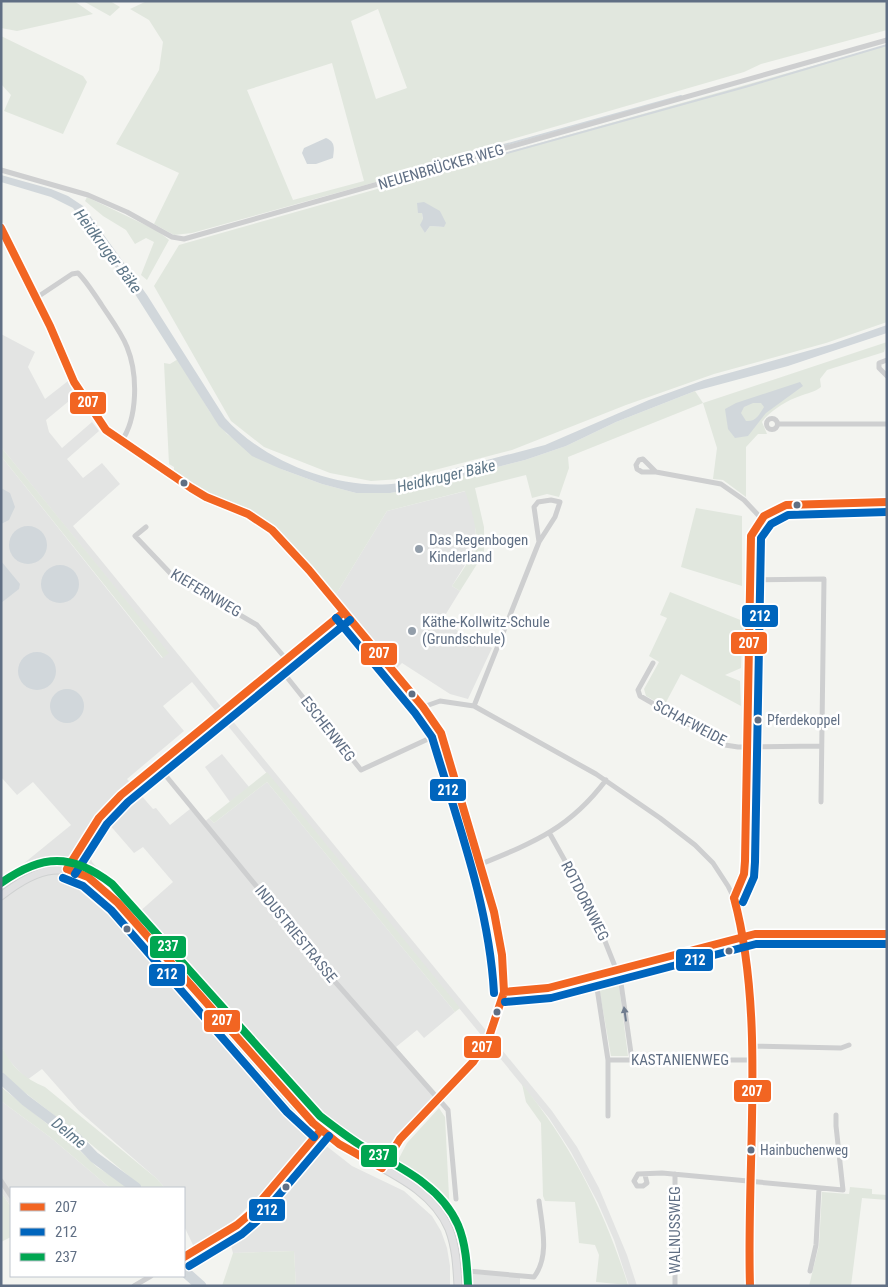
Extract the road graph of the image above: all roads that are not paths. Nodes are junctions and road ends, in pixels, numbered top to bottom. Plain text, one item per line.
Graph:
1 (887, 40) edge
2 (1, 170) edge
3 (1, 228) edge
4 (36, 298) junction
5 (887, 360) edge
6 (887, 376) edge
7 (778, 424) dead end
8 (887, 424) edge
9 (121, 442) junction
10 (656, 472) dead end
11 (887, 502) edge
12 (761, 518) junction
13 (146, 526) dead end
14 (540, 542) junction
15 (749, 580) junction
16 (344, 612) junction
17 (286, 659) junction
18 (653, 663) dead end
19 (278, 666) junction
20 (474, 706) junction
21 (423, 707) junction
22 (440, 733) junction
23 (748, 746) junction
24 (821, 746) junction
25 (157, 765) junction
26 (606, 780) junction
27 (821, 802) dead end
28 (550, 834) junction
29 (481, 864) junction
30 (67, 869) junction
31 (2, 895) edge
32 (734, 898) junction
33 (887, 934) edge
34 (745, 937) junction
35 (617, 969) junction
36 (595, 975) junction
37 (504, 992) junction
38 (849, 1045) dead end
39 (752, 1046) junction
40 (608, 1060) junction
41 (632, 1060) junction
42 (752, 1060) junction
43 (438, 1099) junction
44 (836, 1115) dead end
45 (608, 1116) dead end
46 (321, 1130) junction
47 (382, 1168) junction
48 (675, 1174) junction
49 (645, 1175) dead end
50 (1, 1181) edge
51 (748, 1181) junction
52 (819, 1188) junction
53 (10, 1194) edge
54 (456, 1199) dead end
55 (539, 1201) dead end
56 (185, 1256) edge
57 (457, 1270) junction
58 (810, 1271) dead end
59 (149, 1277) edge
60 (134, 1286) edge
61 (458, 1286) edge
62 (675, 1286) edge
63 (750, 1286) edge

1 - 2 street, NEUENBRÜCKER WEG
3 - 4 street
4 - 9 street
4 - 9 street
5 - 6 street
7 - 8 street
9 - 16 street
10 - 12 street
11 - 12 street
12 - 15 street
13 - 17 street, KIEFERNWEG
14 - 14 street
14 - 20 street
15 - 23 street
15 - 24 street
16 - 17 street
16 - 21 street
17 - 19 street
18 - 23 street, SCHAFWEIDE
19 - 22 street, ESCHENWEG
19 - 25 street
20 - 21 street
20 - 26 street
21 - 22 street
22 - 29 street
23 - 24 street
23 - 32 street
24 - 27 street
25 - 30 street
25 - 43 street, INDUSTRIESTRASSE
26 - 28 street
26 - 32 street
28 - 29 street
28 - 35 street, ROTDORNWEG
29 - 37 street
30 - 31 street
30 - 46 street
32 - 34 street
33 - 34 street
34 - 35 street
34 - 39 street
35 - 36 street
41 -> 35 street, ROTDORNWEG
36 - 37 street
36 - 40 street
37 - 43 street
38 - 39 street
39 - 42 street
40 - 41 street, KASTANIENWEG
40 - 45 street
41 - 42 street, KASTANIENWEG
42 - 51 street
43 - 47 street
43 - 54 street, INDUSTRIESTRASSE
44 - 52 street
46 - 47 street
46 - 56 street
47 - 57 street
48 - 49 street
48 - 51 street
48 - 62 street, WALNUSSWEG
50 - 53 street
51 - 52 street
51 - 63 street
52 - 58 street
55 - 57 street
57 - 61 street
59 - 60 street

